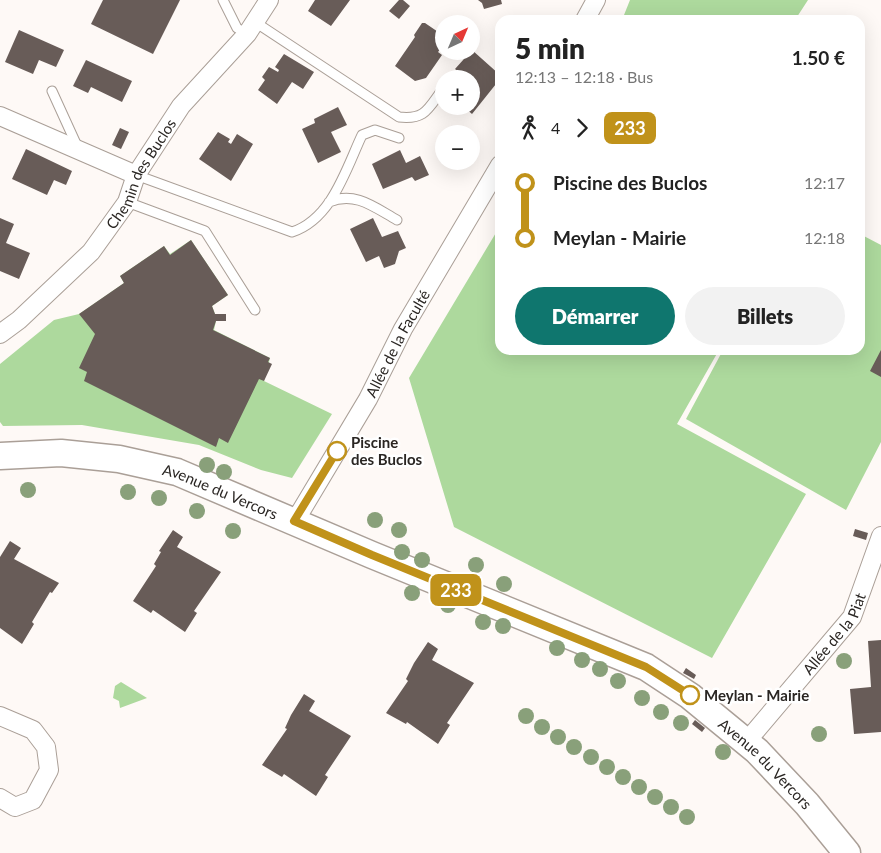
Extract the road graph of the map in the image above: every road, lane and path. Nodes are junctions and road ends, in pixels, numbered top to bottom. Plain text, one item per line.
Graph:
1 (223, 0) edge
2 (269, 0) edge
3 (596, 0) edge
4 (588, 15) edge
5 (251, 28) junction
6 (52, 91) dead end
7 (435, 99) edge
8 (0, 116) edge
9 (399, 138) dead end
10 (80, 152) junction
11 (136, 175) junction
12 (495, 177) edge
13 (127, 202) junction
14 (329, 202) junction
15 (397, 220) dead end
16 (255, 310) dead end
17 (0, 334) edge
18 (0, 456) edge
19 (294, 521) junction
20 (880, 541) edge
21 (0, 716) edge
22 (746, 741) junction
23 (0, 798) edge
24 (847, 853) edge

1 - 5 lane
2 - 5 street, Chemin des Buclos
3 - 4 street
5 - 7 lane
5 - 11 street, Chemin des Buclos
6 - 10 lane
8 - 10 street
9 - 14 lane
10 - 11 street
11 - 13 street, Chemin des Buclos
11 - 14 lane
12 - 19 street, Allée de la Faculté
13 - 16 lane
13 - 17 street, Chemin des Buclos
14 - 15 lane
18 - 19 street, Avenue du Vercors
19 - 22 street, Avenue du Vercors
20 - 22 street, Allée de la Piat
21 - 23 street
22 - 24 street, Avenue du Vercors

